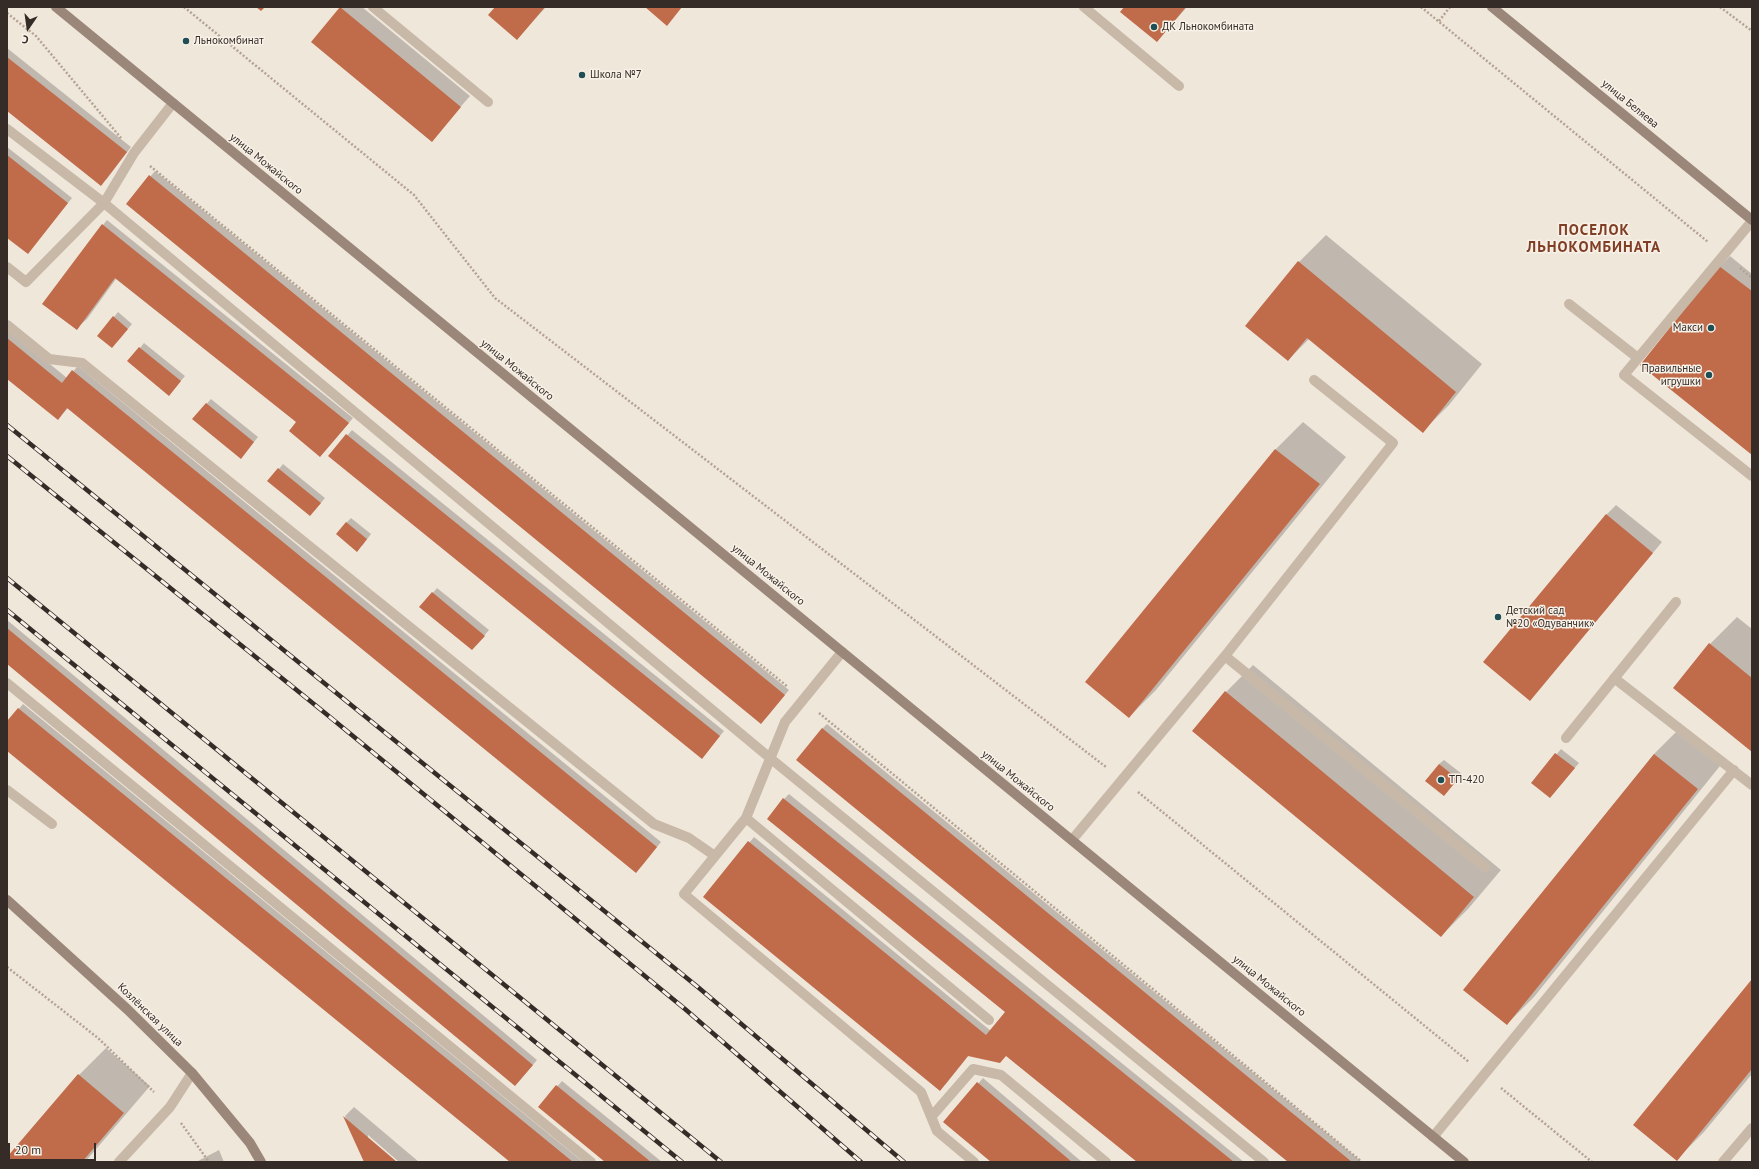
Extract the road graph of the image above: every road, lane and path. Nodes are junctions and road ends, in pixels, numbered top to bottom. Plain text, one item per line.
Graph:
1 (56, 7) edge
2 (184, 7) edge
3 (373, 7) edge
4 (1084, 7) edge
5 (1421, 7) edge
6 (1450, 7) edge
7 (1492, 7) edge
8 (1720, 7) edge
9 (7, 13) edge
10 (1439, 21) junction
11 (1752, 31) edge
12 (1179, 86) dead end
13 (488, 102) dead end
14 (173, 103) junction
15 (7, 129) edge
16 (134, 153) junction
17 (104, 203) junction
18 (1752, 220) edge
19 (1724, 255) junction
20 (7, 267) edge
21 (1752, 278) edge
22 (1569, 304) dead end
23 (7, 325) edge
24 (1638, 358) junction
25 (1314, 380) dead end
26 (1752, 476) edge
27 (1676, 602) dead end
28 (842, 652) junction
29 (1225, 656) junction
30 (1614, 678) junction
31 (7, 683) edge
32 (803, 700) junction
33 (1566, 738) dead end
34 (770, 758) junction
35 (1734, 770) junction
36 (1122, 779) junction
37 (1752, 785) edge
38 (7, 790) edge
39 (746, 818) junction
40 (52, 824) dead end
41 (1072, 840) junction
42 (715, 856) junction
43 (1485, 867) dead end
44 (7, 900) edge
45 (7, 967) edge
46 (990, 1020) dead end
47 (192, 1073) junction
48 (1484, 1074) junction
49 (170, 1107) junction
50 (932, 1116) junction
51 (1752, 1128) edge
52 (1433, 1136) junction
53 (118, 1162) edge
54 (209, 1162) edge
55 (261, 1162) edge
56 (591, 1162) edge
57 (974, 1162) edge
58 (1106, 1162) edge
59 (1264, 1162) edge
60 (1362, 1162) edge
61 (1464, 1162) edge
62 (1592, 1162) edge
63 (1723, 1162) edge

1 - 14 main road, улица Можайского
2 - 36 path
3 - 13 lane
4 - 12 lane
5 - 10 path
6 - 10 path
7 - 18 main road, улица Беляева
8 - 11 path
9 - 16 path
10 - 19 path
14 - 16 lane
14 - 28 main road, улица Можайского
15 - 17 lane
16 - 17 lane
16 - 32 path
17 - 20 lane
17 - 34 lane
18 - 19 lane
19 - 21 path
19 - 24 lane
22 - 24 lane
23 - 42 lane
24 - 26 lane
25 - 29 lane
27 - 30 lane
28 - 32 lane
28 - 41 main road, улица Можайского
29 - 36 lane
29 - 43 lane
30 - 33 lane
30 - 35 lane
31 - 56 lane
32 - 34 lane
32 - 60 path
34 - 39 lane
34 - 59 lane
35 - 37 lane
35 - 48 lane
36 - 41 lane
36 - 48 path
38 - 40 lane
39 - 42 lane
39 - 46 lane
41 - 52 main road, улица Можайского
42 - 50 lane
44 - 47 main road, Козлёнская улица
45 - 49 path
47 - 49 lane
47 - 55 main road, Козлёнская улица
48 - 52 lane
48 - 62 path
49 - 53 lane
49 - 54 path
50 - 57 lane
50 - 58 lane
51 - 63 lane
52 - 61 main road, улица Можайского

